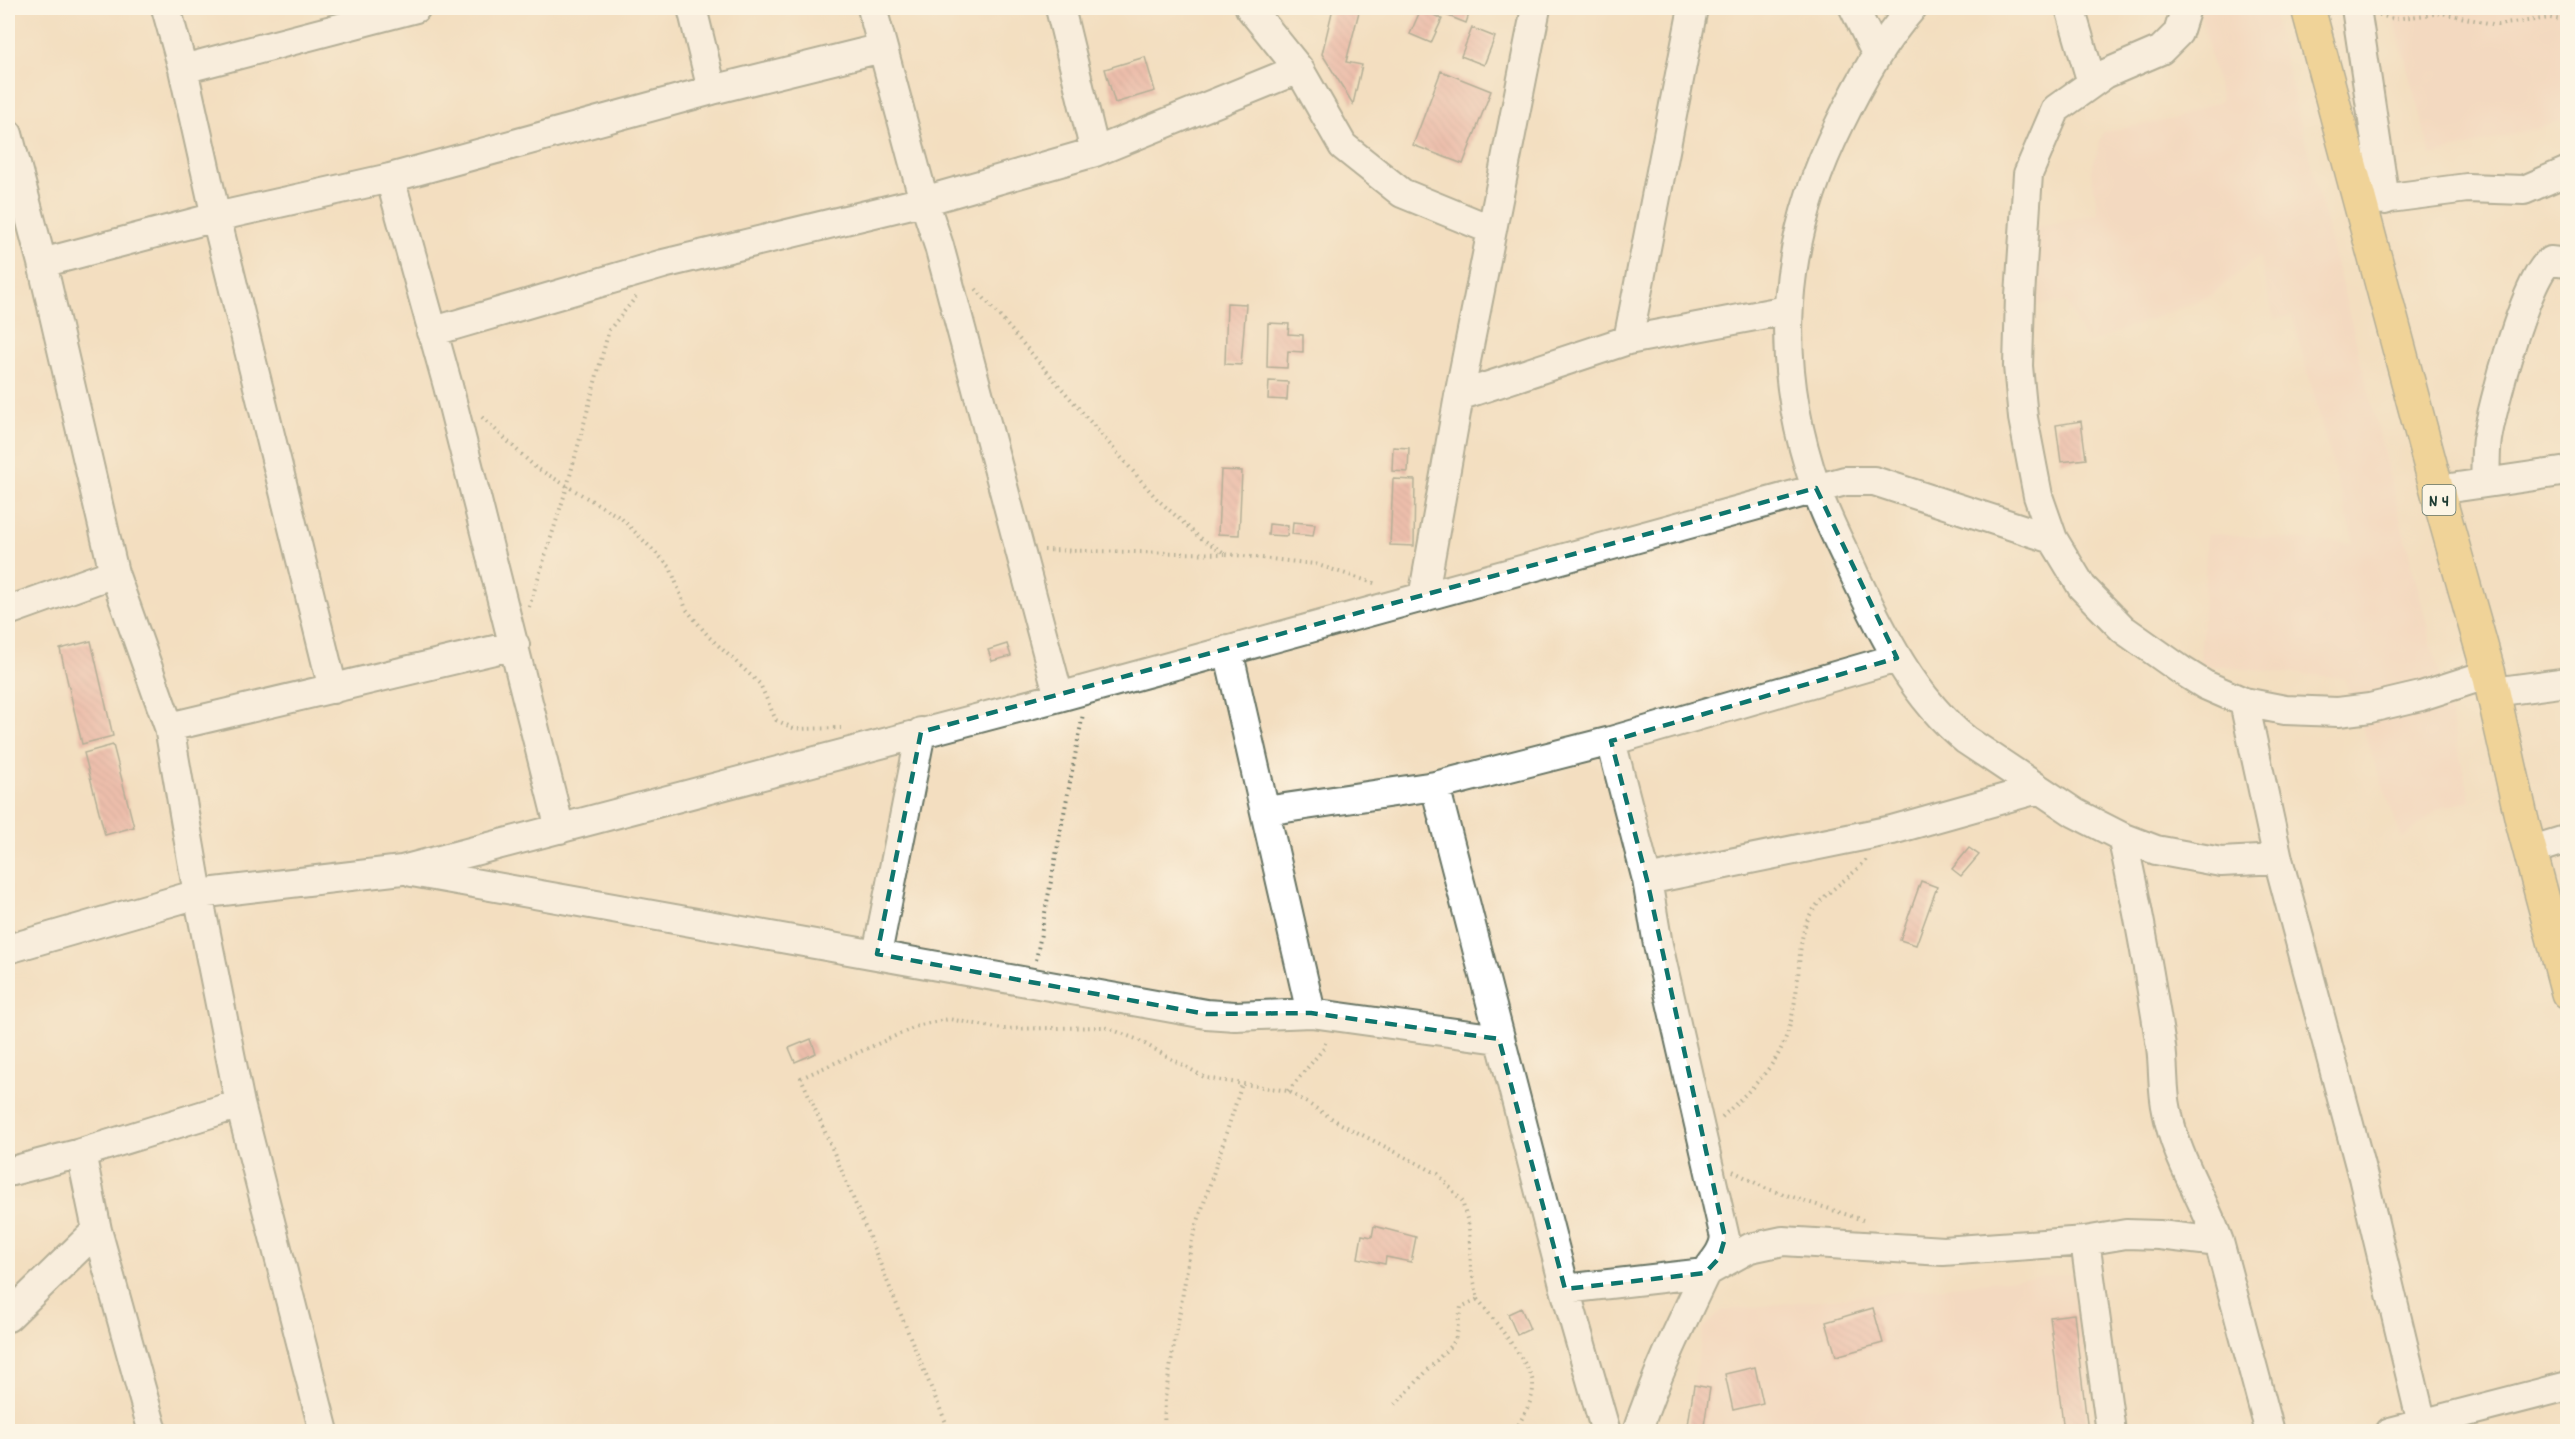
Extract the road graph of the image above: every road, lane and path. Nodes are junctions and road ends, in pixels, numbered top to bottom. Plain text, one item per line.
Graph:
1 (166, 8) edge
2 (416, 8) edge
3 (692, 8) edge
4 (872, 8) edge
5 (1060, 8) edge
6 (1250, 8) edge
7 (1536, 8) edge
8 (1693, 8) edge
9 (1854, 8) edge
10 (1912, 8) edge
11 (2070, 8) edge
12 (2186, 8) edge
13 (2308, 8) edge
14 (2356, 8) edge
15 (2568, 21) edge
16 (882, 48) junction
17 (1877, 55) junction
18 (183, 69) junction
19 (1299, 69) junction
20 (2092, 83) junction
21 (712, 90) junction
22 (8, 134) edge
23 (1095, 152) junction
24 (2568, 171) edge
25 (390, 178) junction
26 (924, 201) junction
27 (2372, 201) junction
28 (216, 217) junction
29 (1492, 230) junction
30 (42, 263) junction
31 (2568, 263) edge
32 (663, 264) junction
33 (968, 280) dead end
34 (1787, 310) junction
35 (431, 332) junction
36 (1628, 340) junction
37 (1459, 396) junction
38 (476, 412) dead end
39 (2568, 471) edge
40 (2486, 481) junction
41 (567, 486) junction
42 (1816, 488) junction
43 (2437, 490) junction
44 (2053, 539) junction
45 (1020, 549) junction
46 (1226, 554) junction
47 (114, 573) junction
48 (1380, 584) dead end
49 (1423, 598) junction
50 (8, 611) edge
51 (514, 645) junction
52 (1228, 650) junction
53 (1897, 658) junction
54 (2568, 682) edge
55 (2491, 683) junction
56 (1088, 688) junction
57 (333, 689) junction
58 (1059, 697) junction
59 (2244, 702) junction
60 (169, 727) junction
61 (852, 728) dead end
62 (921, 732) junction
63 (1611, 741) junction
64 (1435, 786) junction
65 (2038, 789) junction
66 (1265, 811) junction
67 (560, 829) junction
68 (1892, 830) junction
69 (2122, 837) junction
70 (2568, 839) edge
71 (2530, 851) junction
72 (2278, 859) junction
73 (402, 870) junction
74 (1647, 880) junction
75 (198, 894) junction
76 (8, 949) edge
77 (877, 954) junction
78 (1031, 981) junction
79 (2568, 993) edge
80 (1311, 1013) junction
81 (1499, 1039) junction
82 (1242, 1084) junction
83 (1288, 1091) junction
84 (240, 1104) junction
85 (1700, 1135) junction
86 (81, 1153) junction
87 (1726, 1165) dead end
88 (8, 1172) edge
89 (1867, 1222) dead end
90 (97, 1230) junction
91 (2085, 1240) junction
92 (2218, 1242) junction
93 (1705, 1273) junction
94 (1566, 1289) junction
95 (1478, 1299) junction
96 (8, 1317) edge
97 (2568, 1386) edge
98 (1395, 1406) dead end
99 (2423, 1427) edge
100 (153, 1431) edge
101 (324, 1431) edge
102 (950, 1431) edge
103 (1164, 1431) edge
104 (1514, 1431) edge
105 (1606, 1431) edge
106 (1637, 1431) edge
107 (2111, 1431) edge
108 (2270, 1431) edge
109 (2390, 1431) edge

1 - 18 street
2 - 18 street
3 - 21 street
4 - 16 street
5 - 23 street
6 - 19 street
7 - 29 street
8 - 36 street
9 - 17 street
10 - 17 street
11 - 20 street
12 - 20 street
13 - 27 highway, N 4
14 - 15 path
14 - 27 street
16 - 21 street
16 - 26 street
17 - 34 street
18 - 28 street
19 - 23 street
19 - 29 street
20 - 44 street
21 - 25 street
22 - 30 street
23 - 26 street
24 - 27 street
25 - 28 street
25 - 35 street
26 - 32 street
26 - 45 street
27 - 43 highway, N 4
28 - 30 street
28 - 57 street
29 - 37 street
30 - 47 street
31 - 40 street
32 - 35 street
32 - 41 path
33 - 46 path
34 - 36 street
34 - 42 street
35 - 51 street
36 - 37 street
37 - 49 street
38 - 41 path
39 - 40 street
40 - 43 street
41 - 51 path
41 - 61 path
42 - 44 street
42 - 49 street
42 - 53 street
43 - 55 highway, N 4
44 - 59 street
45 - 46 path
45 - 58 street
46 - 48 path
47 - 50 street
47 - 60 street
49 - 52 street
51 - 57 street
51 - 67 street
52 - 56 street
52 - 66 street
53 - 63 street
53 - 65 street
54 - 55 street
55 - 59 street
55 - 71 highway, N 4
56 - 58 street
56 - 78 path
57 - 60 street
58 - 62 street
59 - 72 street
60 - 75 street
62 - 67 street
62 - 77 street
63 - 64 street
63 - 74 street
64 - 66 street
64 - 81 street
65 - 68 street
65 - 69 street
66 - 80 street
67 - 73 street
68 - 74 street
68 - 85 path
69 - 72 street
69 - 92 street
70 - 71 street
71 - 79 highway, N 4
72 - 99 street
73 - 75 street
73 - 77 street
74 - 85 street
75 - 76 street
75 - 84 street
77 - 78 street
78 - 80 street
80 - 81 street
80 - 83 path
81 - 94 street
82 - 83 path
82 - 102 path
82 - 103 path
83 - 95 path
84 - 86 street
84 - 101 street
85 - 93 street
86 - 88 street
86 - 90 street
87 - 89 path
90 - 96 street
90 - 100 street
91 - 92 street
91 - 93 street
91 - 107 street
92 - 108 street
93 - 94 street
93 - 106 street
94 - 105 street
95 - 98 path
95 - 104 path
97 - 99 street
99 - 109 street

